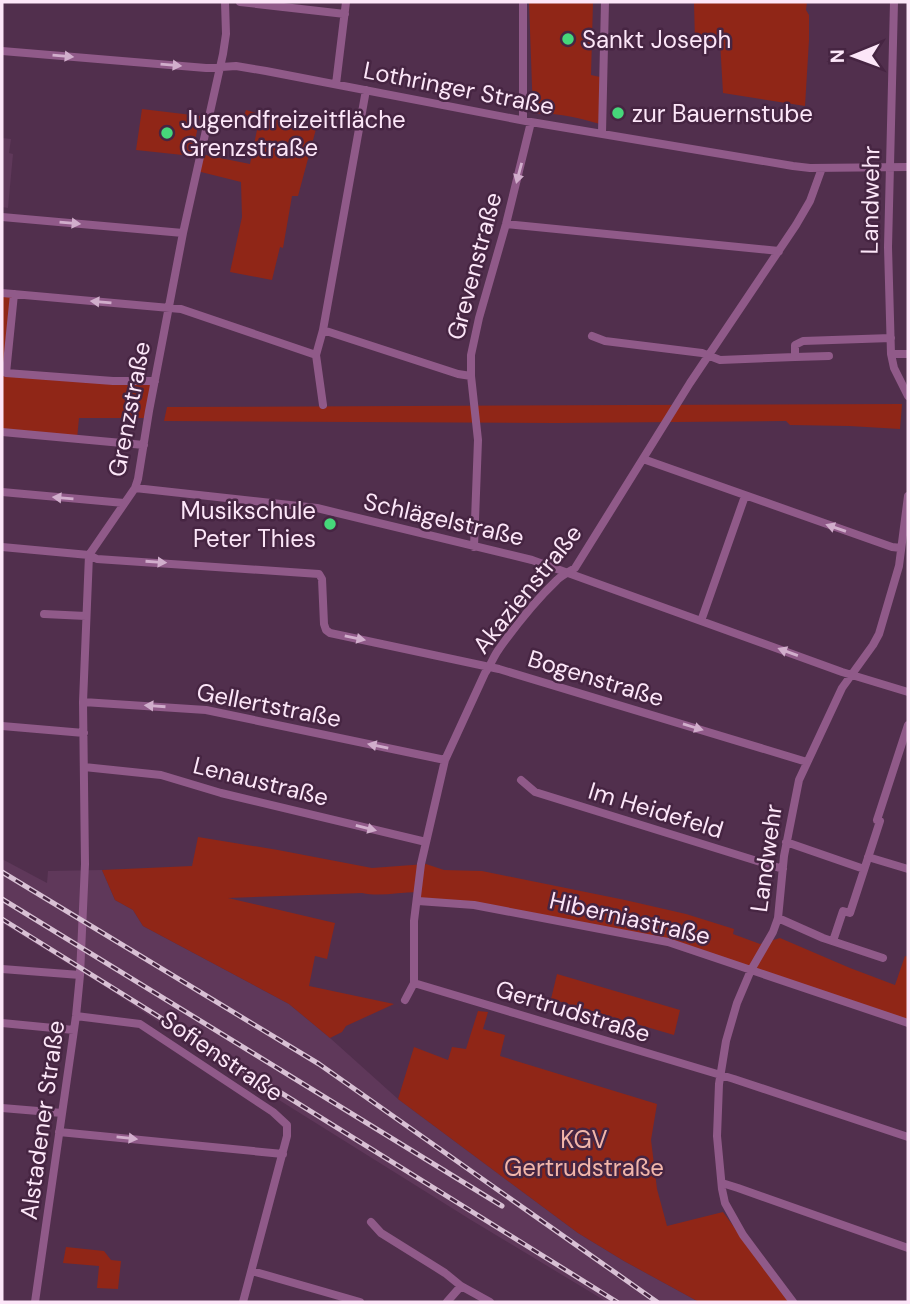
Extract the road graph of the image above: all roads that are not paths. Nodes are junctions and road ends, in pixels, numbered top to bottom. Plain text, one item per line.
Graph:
1 (225, 2) edge
2 (240, 2) edge
3 (346, 2) edge
4 (523, 2) edge
5 (605, 2) edge
6 (894, 2) edge
7 (345, 14) junction
8 (2, 51) edge
9 (219, 67) junction
10 (336, 84) junction
11 (366, 90) junction
12 (527, 121) junction
13 (602, 133) junction
14 (889, 167) junction
15 (908, 167) edge
16 (822, 168) junction
17 (2, 217) edge
18 (506, 224) junction
19 (183, 233) junction
20 (779, 251) junction
21 (2, 293) edge
22 (14, 294) junction
23 (169, 308) junction
24 (323, 330) junction
25 (592, 336) dead end
26 (891, 338) junction
27 (891, 354) junction
28 (908, 354) edge
29 (316, 355) junction
30 (709, 356) junction
31 (829, 356) dead end
32 (795, 357) junction
33 (471, 376) junction
34 (155, 381) junction
35 (908, 396) edge
36 (323, 405) dead end
37 (2, 432) edge
38 (144, 444) junction
39 (643, 459) junction
40 (135, 488) junction
41 (2, 492) edge
42 (745, 496) junction
43 (908, 496) edge
44 (124, 503) junction
45 (2, 547) edge
46 (474, 547) junction
47 (901, 548) junction
48 (89, 555) junction
49 (568, 572) junction
50 (44, 614) dead end
51 (86, 616) junction
52 (701, 621) junction
53 (490, 667) junction
54 (852, 675) junction
55 (908, 692) edge
56 (83, 702) junction
57 (908, 725) edge
58 (2, 726) edge
59 (84, 733) junction
60 (445, 760) junction
61 (807, 762) junction
62 (84, 767) junction
63 (521, 780) dead end
64 (426, 842) junction
65 (786, 842) junction
66 (868, 856) junction
67 (783, 869) junction
68 (864, 869) junction
69 (908, 869) edge
70 (418, 901) junction
71 (778, 918) junction
72 (833, 941) junction
73 (883, 958) dead end
74 (2, 969) edge
75 (751, 970) junction
76 (80, 975) junction
77 (414, 983) junction
78 (405, 1000) dead end
79 (76, 1016) junction
80 (2, 1023) edge
81 (908, 1023) edge
82 (74, 1030) junction
83 (721, 1076) junction
84 (2, 1108) edge
85 (62, 1113) junction
86 (60, 1132) junction
87 (908, 1137) edge
88 (283, 1154) junction
89 (722, 1184) junction
90 (371, 1222) dead end
91 (908, 1248) edge
92 (252, 1271) junction
93 (461, 1286) junction
94 (35, 1302) edge
95 (243, 1302) edge
96 (360, 1302) edge
97 (447, 1302) edge
98 (490, 1302) edge
99 (793, 1302) edge

1 - 9 street, Grenzstraße
2 - 7 street
3 - 7 street
4 - 12 street, Grevenstraße
5 - 13 street
6 - 14 street, Landwehr
7 - 10 street
8 -> 9 street, Lothringer Straße
9 - 10 street, Lothringer Straße
9 - 19 street, Grenzstraße
10 - 11 street, Lothringer Straße
11 - 12 street, Lothringer Straße
11 - 24 street
12 - 13 street, Lothringer Straße
12 -> 18 street, Grevenstraße
13 - 16 street, Lothringer Straße
14 - 15 street, Lothringer Straße
14 - 16 street, Lothringer Straße
14 - 26 street, Landwehr
16 - 20 street, Akazienstraße
17 -> 19 street
18 - 20 street
18 - 33 street, Grevenstraße
19 - 23 street, Grenzstraße
20 - 30 street, Akazienstraße
21 - 22 street
23 -> 22 street
22 - 34 street
23 - 29 street
23 - 34 street, Grenzstraße
24 - 29 street
24 - 33 street
25 - 30 street
26 - 27 street, Landwehr
26 - 32 street
27 - 28 street
27 - 35 street, Landwehr
29 - 36 street
30 - 32 street
30 - 39 street, Akazienstraße
31 - 32 street
33 - 46 street, Grevenstraße
34 - 38 street, Grenzstraße
37 - 38 street
38 - 40 street, Grenzstraße
39 - 42 street
39 - 49 street, Akazienstraße
40 - 44 street, Grenzstraße
40 - 46 street, Schlägelstraße
44 -> 41 street
47 -> 42 street
42 - 52 street
43 - 47 street, Landwehr
44 - 48 street, Grenzstraße
45 - 48 street
46 - 49 street, Schlägelstraße
47 - 54 street, Landwehr
48 - 51 street
48 -> 53 street, Bogenstraße
49 - 52 street, Schlägelstraße
49 - 53 street, Akazienstraße
50 - 51 street
51 - 56 street
54 -> 52 street, Schlägelstraße
53 - 60 street, Akazienstraße
53 -> 61 street, Bogenstraße
54 - 55 street, Schlägelstraße
54 - 61 street, Landwehr
56 - 59 street
60 -> 56 street, Gellertstraße
57 - 66 street
58 - 59 street
59 - 62 street
60 - 64 street, Akazienstraße
61 - 65 street, Landwehr
62 -> 64 street, Lenaustraße
62 - 76 street, Alstadener Straße
63 - 67 street, Im Heidefeld
64 - 70 street, Akazienstraße
65 - 67 street, Landwehr
65 - 68 street
66 - 68 street
66 - 69 street
67 - 71 street, Landwehr
68 - 72 street
70 - 75 street, Hiberniastraße
70 - 77 street, Akazienstraße
71 - 72 street
71 - 75 street, Landwehr
72 - 73 street
74 - 76 street
75 - 81 street, Hiberniastraße
75 - 83 street, Landwehr
76 - 79 street, Alstadener Straße
77 - 78 street, Akazienstraße
77 - 83 street, Gertrudstraße
79 - 82 street, Alstadener Straße
79 - 88 street, Sofienstraße
80 - 82 street
82 - 85 street, Alstadener Straße
83 - 87 street, Gertrudstraße
83 - 89 street, Landwehr
84 - 85 street
85 - 86 street, Alstadener Straße
86 -> 88 street
86 - 94 street, Alstadener Straße
88 - 92 street, Sofienstraße
89 - 91 street
89 - 99 street, Landwehr
90 - 93 street
92 - 95 street, Sofienstraße
92 - 96 street
93 - 97 street
93 - 98 street

